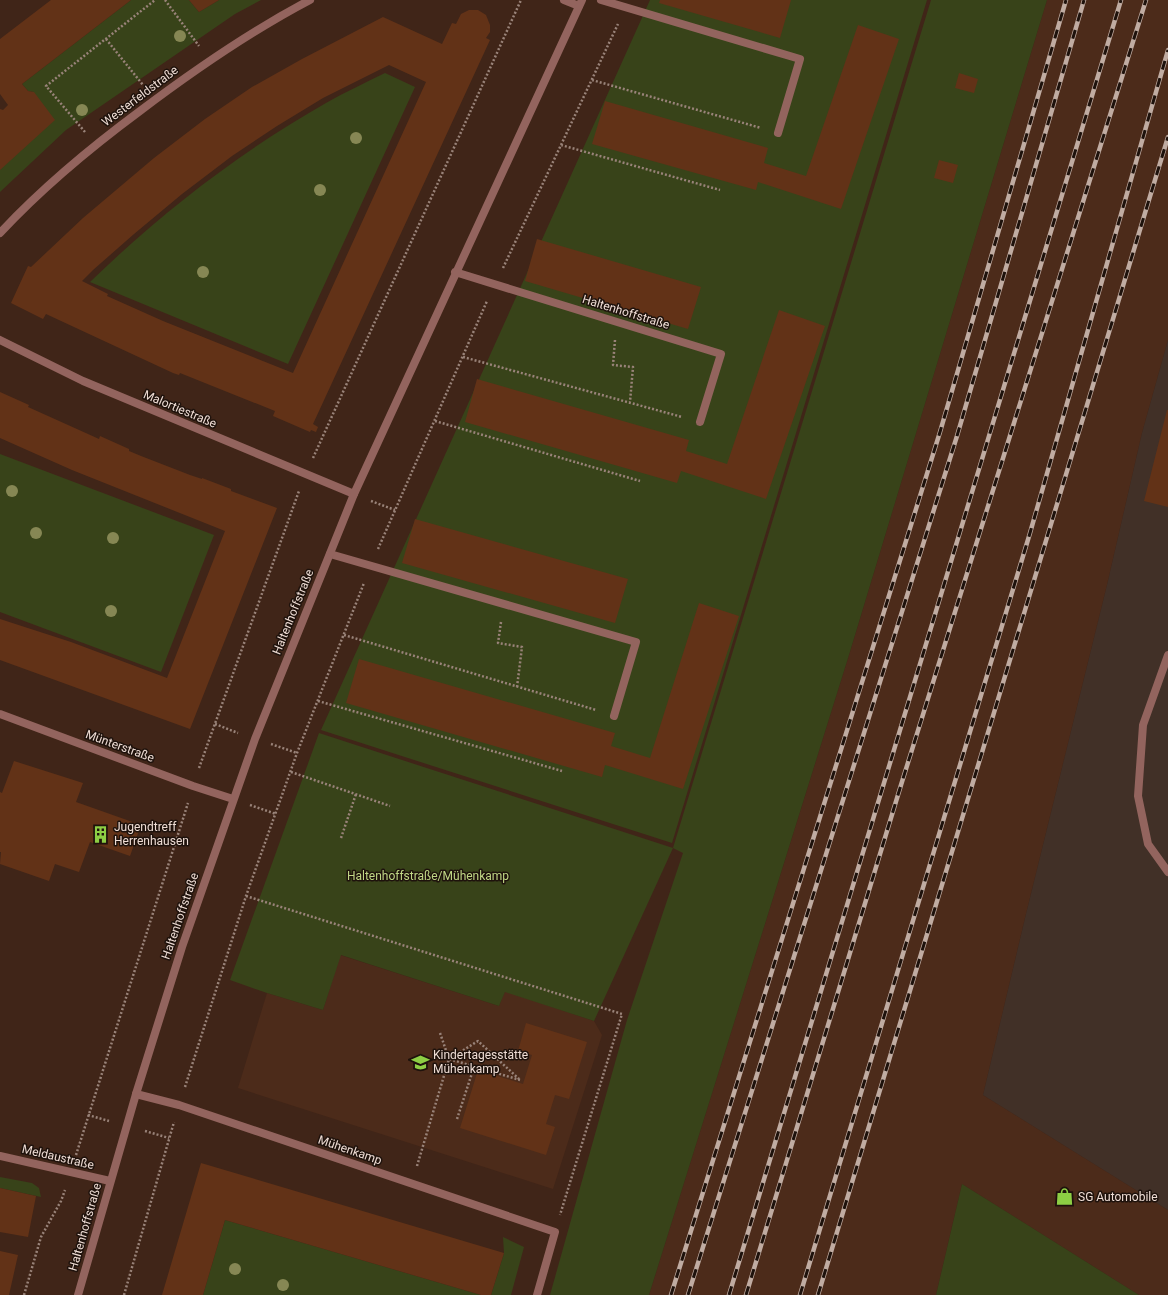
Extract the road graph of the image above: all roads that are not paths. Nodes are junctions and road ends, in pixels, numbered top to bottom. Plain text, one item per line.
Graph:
1 (310, 0) edge
2 (564, 0) edge
3 (601, 0) edge
4 (580, 3) edge
5 (778, 133) road end
6 (0, 233) edge
7 (455, 272) junction
8 (0, 340) edge
9 (700, 422) road end
10 (354, 494) junction
11 (330, 554) junction
12 (1168, 654) edge
13 (0, 714) edge
14 (614, 716) road end
15 (233, 799) junction
16 (1168, 872) edge
17 (136, 1094) junction
18 (0, 1156) edge
19 (110, 1181) junction
20 (78, 1295) edge
21 (537, 1295) edge

1 - 6 street, Westerfeldstraße
2 - 4 street
3 - 5 street
4 - 7 street, Haltenhoffstraße
7 - 9 street, Haltenhoffstraße
7 - 10 street, Haltenhoffstraße
8 - 10 street, Malortiestraße
10 - 11 street, Haltenhoffstraße
11 - 14 street
11 - 15 street, Haltenhoffstraße
12 - 16 street
13 - 15 street, Münterstraße
15 - 17 street, Haltenhoffstraße
17 - 19 street, Haltenhoffstraße
17 - 21 street, Mühenkamp
18 - 19 street, Meldaustraße
19 - 20 street, Haltenhoffstraße

